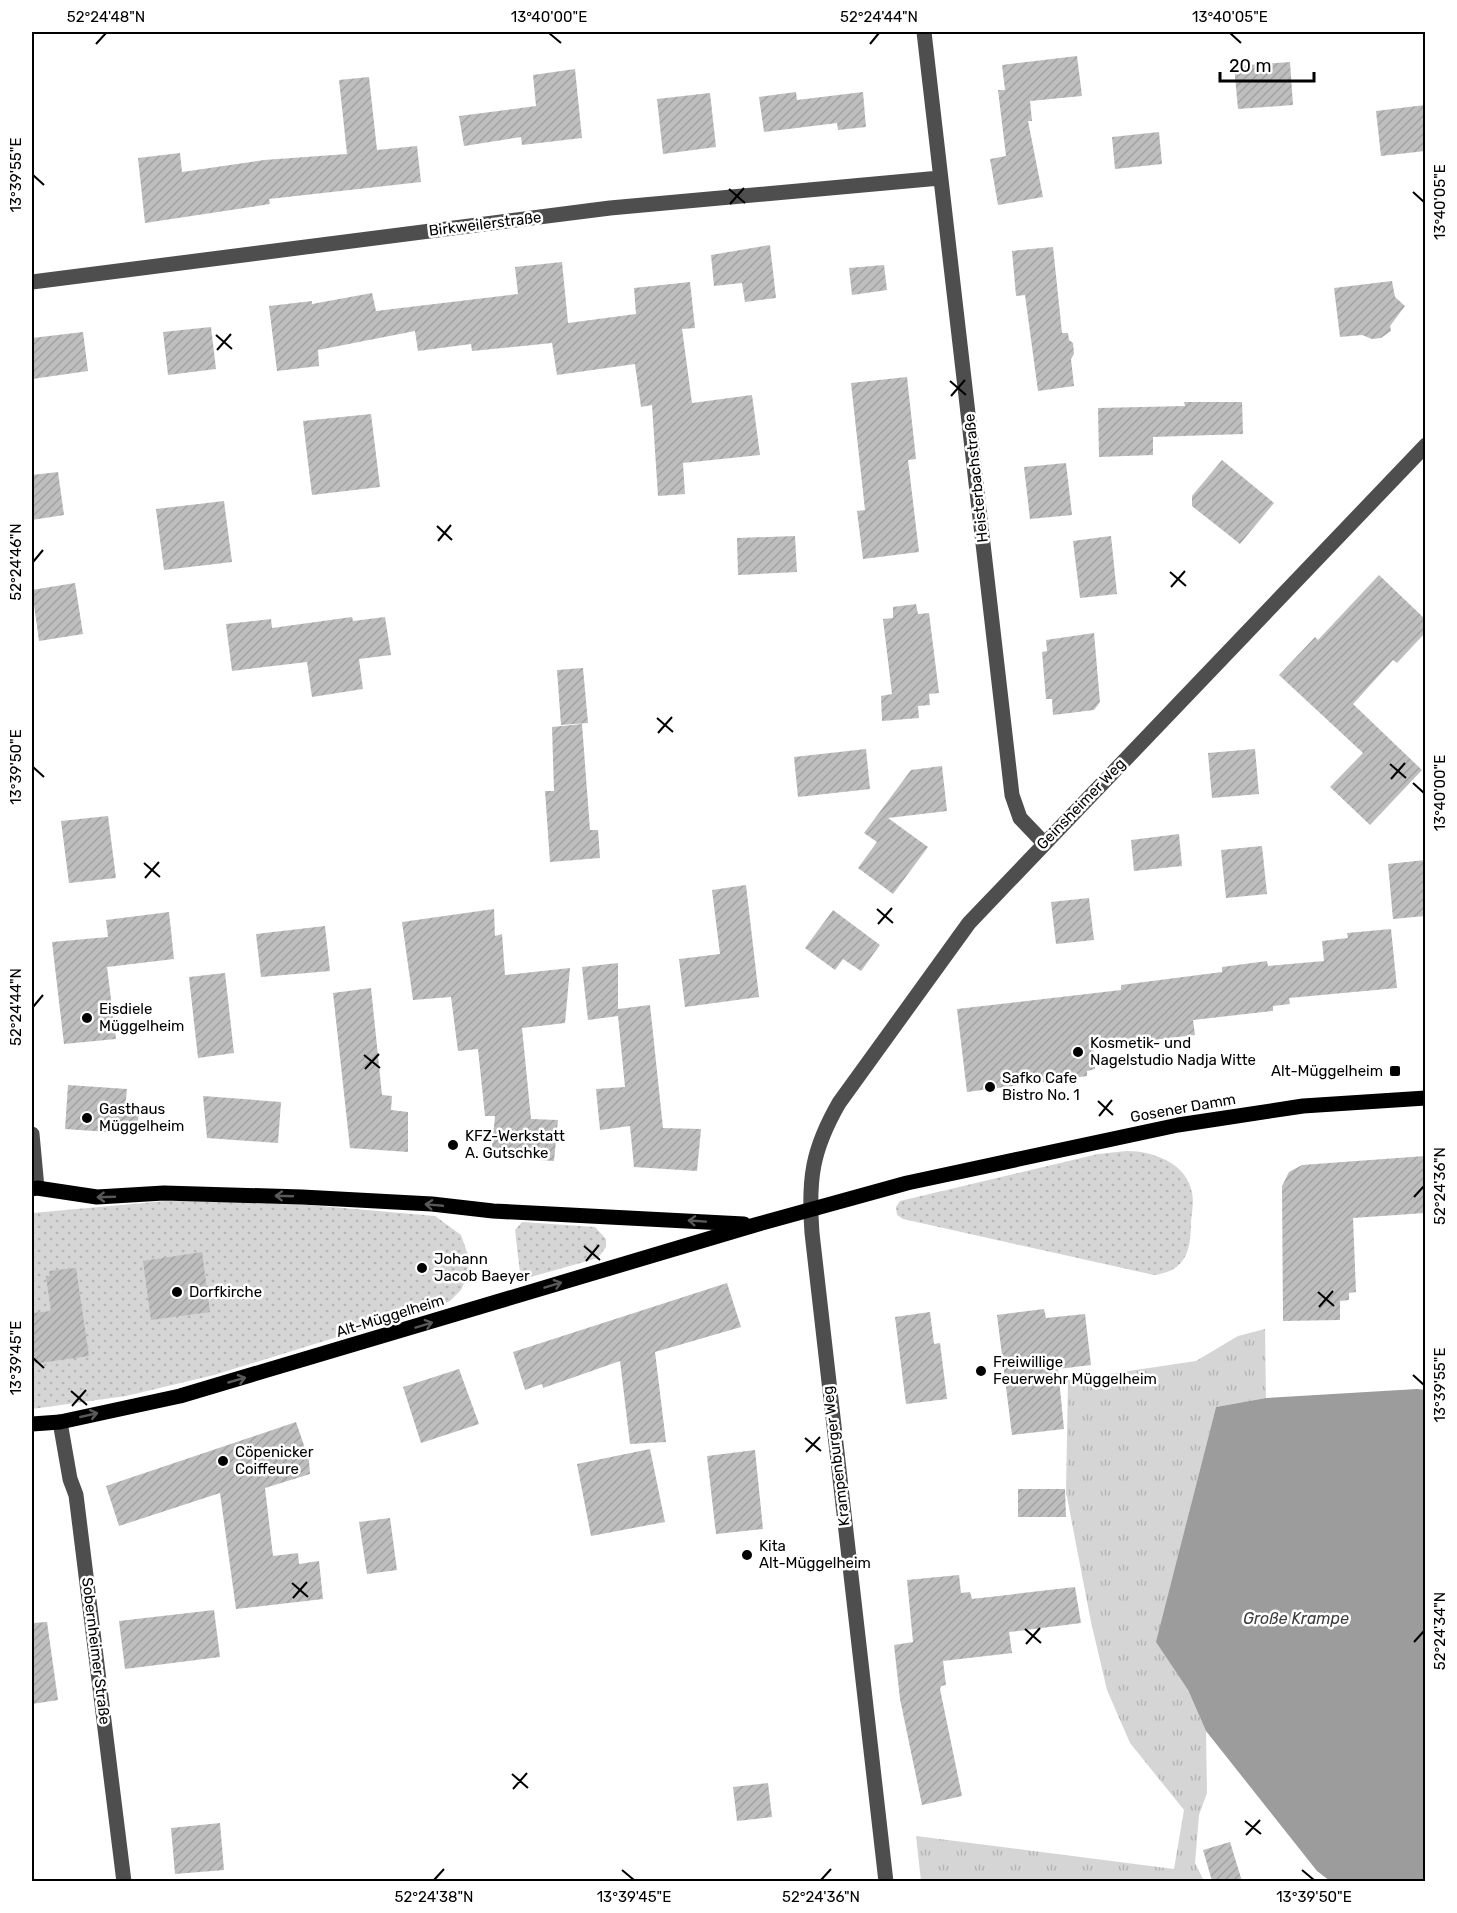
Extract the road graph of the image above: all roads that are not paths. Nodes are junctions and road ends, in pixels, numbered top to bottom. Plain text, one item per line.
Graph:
1 (924, 32) edge
2 (940, 178) junction
3 (32, 282) edge
4 (1425, 445) edge
5 (1043, 842) junction
6 (1425, 1098) edge
7 (32, 1134) edge
8 (34, 1188) edge
9 (810, 1210) junction
10 (756, 1225) junction
11 (60, 1422) junction
12 (32, 1424) edge
13 (124, 1881) edge
14 (886, 1881) edge

1 - 2 street, Heisterbachstraße
2 - 3 street, Birkweilerstraße
2 - 5 street, Heisterbachstraße
4 - 5 street, Geinsheimer Weg
5 - 9 street, Geinsheimer Weg
6 - 9 main road, Gosener Damm
7 - 8 street
10 -> 8 main road, Alt-Müggelheim
9 - 10 main road, Alt-Müggelheim
9 - 14 street, Krampenburger Weg
11 -> 10 main road, Alt-Müggelheim
11 - 12 main road, Alt-Müggelheim
11 - 13 street, Sobernheimer Straße

